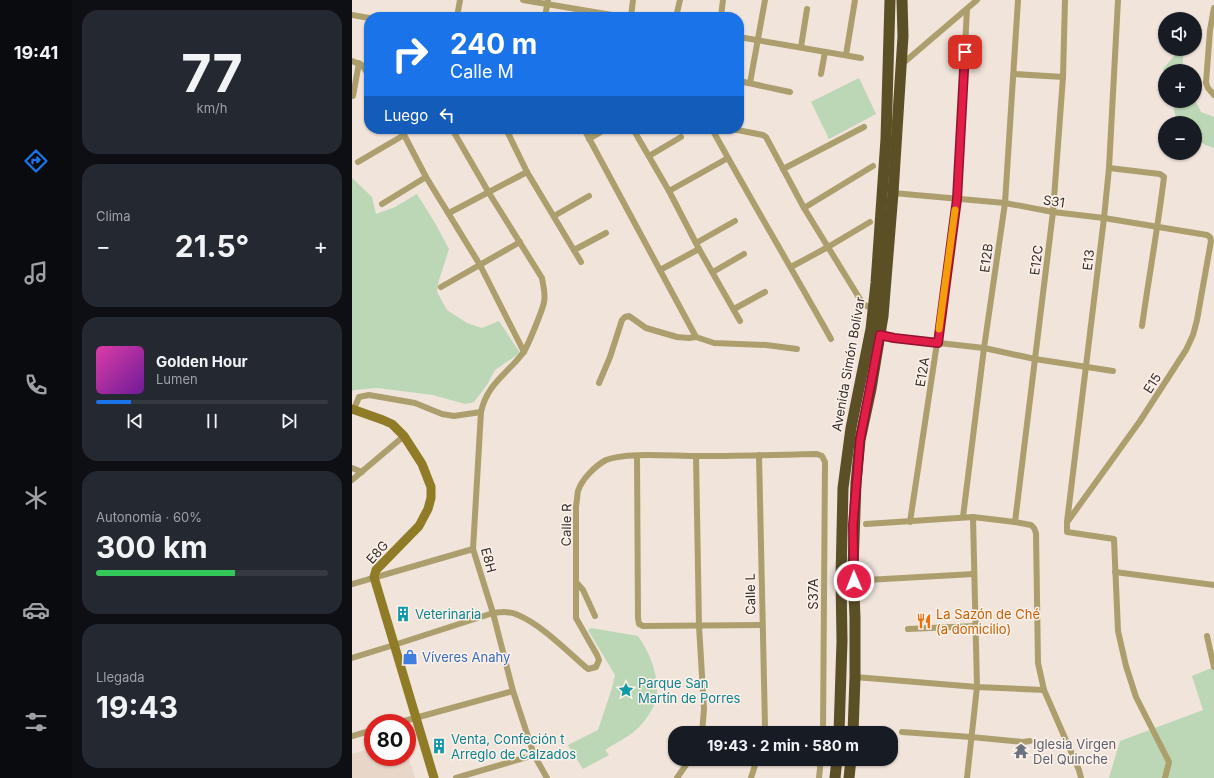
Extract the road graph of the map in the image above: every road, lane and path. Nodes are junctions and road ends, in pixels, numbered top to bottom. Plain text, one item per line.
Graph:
1 (460, 0) edge
2 (523, 0) edge
3 (633, 0) edge
4 (680, 0) edge
5 (723, 0) edge
6 (765, 0) edge
7 (855, 0) edge
8 (890, 0) edge
9 (902, 0) edge
10 (977, 0) edge
11 (1018, 0) edge
12 (1066, 0) edge
13 (1118, 0) edge
14 (548, 2) edge
15 (808, 8) dead end
16 (1214, 8) edge
17 (967, 9) junction
18 (458, 12) edge
19 (546, 12) edge
20 (599, 12) edge
21 (632, 12) edge
22 (677, 12) edge
23 (722, 12) edge
24 (352, 15) edge
25 (364, 17) edge
26 (744, 38) edge
27 (758, 40) junction
28 (801, 47) junction
29 (825, 52) junction
30 (846, 55) junction
31 (862, 58) dead end
32 (357, 63) edge
33 (901, 65) junction
34 (364, 71) edge
35 (822, 74) dead end
36 (1014, 74) junction
37 (1063, 76) junction
38 (744, 82) edge
39 (750, 83) junction
40 (790, 92) dead end
41 (353, 96) dead end
42 (1214, 96) edge
43 (864, 127) dead end
44 (744, 131) edge
45 (399, 134) edge
46 (403, 134) edge
47 (455, 134) edge
48 (508, 134) edge
49 (586, 134) edge
50 (598, 134) edge
51 (636, 134) edge
52 (715, 134) edge
53 (681, 137) dead end
54 (589, 139) junction
55 (649, 156) junction
56 (728, 158) junction
57 (358, 162) dead end
58 (874, 166) dead end
59 (1109, 168) junction
60 (784, 169) junction
61 (527, 172) junction
62 (426, 177) junction
63 (669, 191) junction
64 (489, 193) junction
65 (893, 193) junction
66 (589, 196) dead end
67 (957, 199) junction
68 (1005, 203) junction
69 (382, 204) dead end
70 (804, 208) junction
71 (1053, 212) junction
72 (449, 213) junction
73 (554, 216) junction
74 (1104, 218) junction
75 (735, 222) dead end
76 (870, 222) dead end
77 (1158, 227) junction
78 (606, 233) dead end
79 (1210, 237) joint
80 (520, 242) junction
81 (697, 246) junction
82 (828, 247) junction
83 (574, 250) junction
84 (744, 254) dead end
85 (582, 262) dead end
86 (480, 265) junction
87 (791, 267) junction
88 (660, 270) junction
89 (713, 272) junction
90 (441, 287) dead end
91 (765, 292) dead end
92 (734, 309) junction
93 (873, 309) junction
94 (740, 321) dead end
95 (1142, 326) dead end
96 (880, 335) junction
97 (696, 337) junction
98 (831, 339) dead end
99 (938, 343) junction
100 (984, 348) junction
101 (797, 349) dead end
102 (524, 352) junction
103 (1035, 359) junction
104 (1086, 366) junction
105 (1113, 371) dead end
106 (600, 383) dead end
107 (353, 409) edge
108 (481, 412) junction
109 (404, 436) junction
110 (759, 455) junction
111 (637, 456) junction
112 (696, 456) junction
113 (822, 456) joint
114 (352, 468) edge
115 (362, 472) junction
116 (352, 480) edge
117 (963, 517) junction
118 (973, 517) junction
119 (910, 522) junction
120 (1015, 522) junction
121 (1067, 522) junction
122 (866, 524) dead end
123 (473, 549) junction
124 (1115, 572) junction
125 (974, 574) junction
126 (374, 578) junction
127 (866, 580) dead end
128 (576, 582) junction
129 (352, 584) edge
130 (1214, 586) edge
131 (493, 613) junction
132 (595, 616) dead end
133 (762, 625) junction
134 (699, 626) junction
135 (975, 626) junction
136 (908, 629) dead end
137 (1207, 636) dead end
138 (394, 645) junction
139 (352, 658) edge
140 (1214, 667) edge
141 (855, 677) junction
142 (977, 687) junction
143 (1044, 690) junction
144 (513, 691) junction
145 (415, 714) edge
146 (416, 717) joint
147 (703, 726) edge
148 (765, 726) edge
149 (823, 726) edge
150 (839, 726) edge
151 (852, 726) edge
152 (902, 732) dead end
153 (364, 733) edge
154 (352, 736) edge
155 (971, 737) junction
156 (1030, 741) dead end
157 (534, 755) junction
158 (685, 766) edge
159 (755, 766) edge
160 (820, 766) edge
161 (836, 766) edge
162 (850, 766) edge
163 (752, 776) edge
164 (434, 778) edge
165 (456, 778) edge
166 (547, 778) edge
167 (677, 778) edge
168 (819, 778) edge
169 (835, 778) edge
170 (849, 778) edge
171 (967, 778) edge
172 (1081, 778) edge
173 (1166, 778) edge

1 - 18 street
2 - 14 street
3 - 21 street
4 - 22 street
5 - 23 street
6 - 27 street
7 - 30 street
8 - 93 highway, Avenida Simón Bolívar
9 - 33 highway, Avenida Simón Bolívar
10 - 17 street
11 - 36 street, E12B
12 - 37 street, E12C
13 - 59 street, E13
14 - 19 street
14 - 20 street
15 - 28 street
16 - 42 street
17 - 33 street
17 - 67 street, E12A
24 - 25 street
26 - 27 street
27 - 28 street
27 - 39 street
28 - 29 street
29 - 30 street
29 - 35 street
30 - 31 street
32 - 34 street
32 - 41 street
33 - 65 highway, Avenida Simón Bolívar
36 - 37 street
36 - 68 street, E12B
37 - 71 street, E12C
38 - 39 street
39 - 40 street
43 - 60 street
44 - 60 street
45 - 57 street
46 - 62 street
47 - 64 street
48 - 61 street
49 - 54 street
50 - 54 street
51 - 55 street
52 - 56 street
53 - 55 street
54 - 88 street
55 - 63 street
56 - 63 street
56 - 87 street
58 - 70 street
59 - 74 street, E13
59 - 77 street
60 - 70 street
61 - 64 street
61 - 73 street
62 - 69 street
62 - 72 street
63 - 81 street
64 - 72 street
64 - 80 street
65 - 67 street, S31
65 - 96 highway, Avenida Simón Bolívar
66 - 73 street
67 - 68 street, S31
67 - 99 street, E12A
68 - 71 street, S31
68 - 100 street, E12B
70 - 82 street
71 - 74 street, S31
71 - 103 street, E12C
72 - 86 street
73 - 83 street
74 - 77 street, S31
74 - 104 street, E13
75 - 81 street
76 - 82 street
77 - 79 street, S31
77 - 95 street
78 - 83 street
79 - 121 street, E15
80 - 86 street
80 - 102 street
81 - 88 street
81 - 89 street
82 - 87 street
82 - 93 street
83 - 85 street
84 - 89 street
86 - 90 street
86 - 102 street
87 - 98 street
88 - 97 street
89 - 92 street
91 - 92 street
92 - 94 street
93 - 150 highway, Avenida Simón Bolívar
96 - 99 street
96 - 141 highway, Avenida Simón Bolívar
97 - 101 street
97 - 106 street
99 - 100 street
99 - 119 street, E12A
100 - 103 street
100 - 117 street, E12B
102 - 108 street, E8H
103 - 104 street
103 - 120 street, E12C
104 - 105 street
104 - 121 street, E13
107 - 108 street
107 - 109 street, E8G
108 - 123 street, E8H
109 - 115 street
109 - 126 street, E8G
110 - 112 street, Calle R
110 - 113 street, Calle R
110 - 133 street, Calle L
111 - 112 street, Calle R
111 - 128 street, Calle R
111 - 134 street
112 - 134 street
113 - 149 street, S37A
114 - 115 street
115 - 116 street
117 - 118 street
117 - 119 street
118 - 120 street
118 - 125 street
119 - 122 street
120 - 143 street
121 - 124 street
123 - 126 street
123 - 131 street, E8H
124 - 130 street
124 - 173 street
125 - 127 street
125 - 135 street
126 - 129 street
126 - 138 street, E8G
128 - 131 street, Calle R
128 - 132 street
131 - 138 street
131 - 144 street, E8H
133 - 134 street
133 - 148 street, Calle L
134 - 147 street
135 - 136 street
135 - 142 street
137 - 140 street
138 - 139 street
138 - 145 street, E8G
141 - 142 street
141 - 151 highway, Avenida Simón Bolívar
142 - 143 street
142 - 155 street
143 - 172 street
144 - 146 street
144 - 157 street, E8H
146 - 164 street, E8G
152 - 155 street
153 - 154 street
155 - 156 street
155 - 171 street
157 - 165 street
157 - 166 street, E8H
158 - 167 street
159 - 163 street
160 - 168 street
161 - 169 highway
162 - 170 highway

